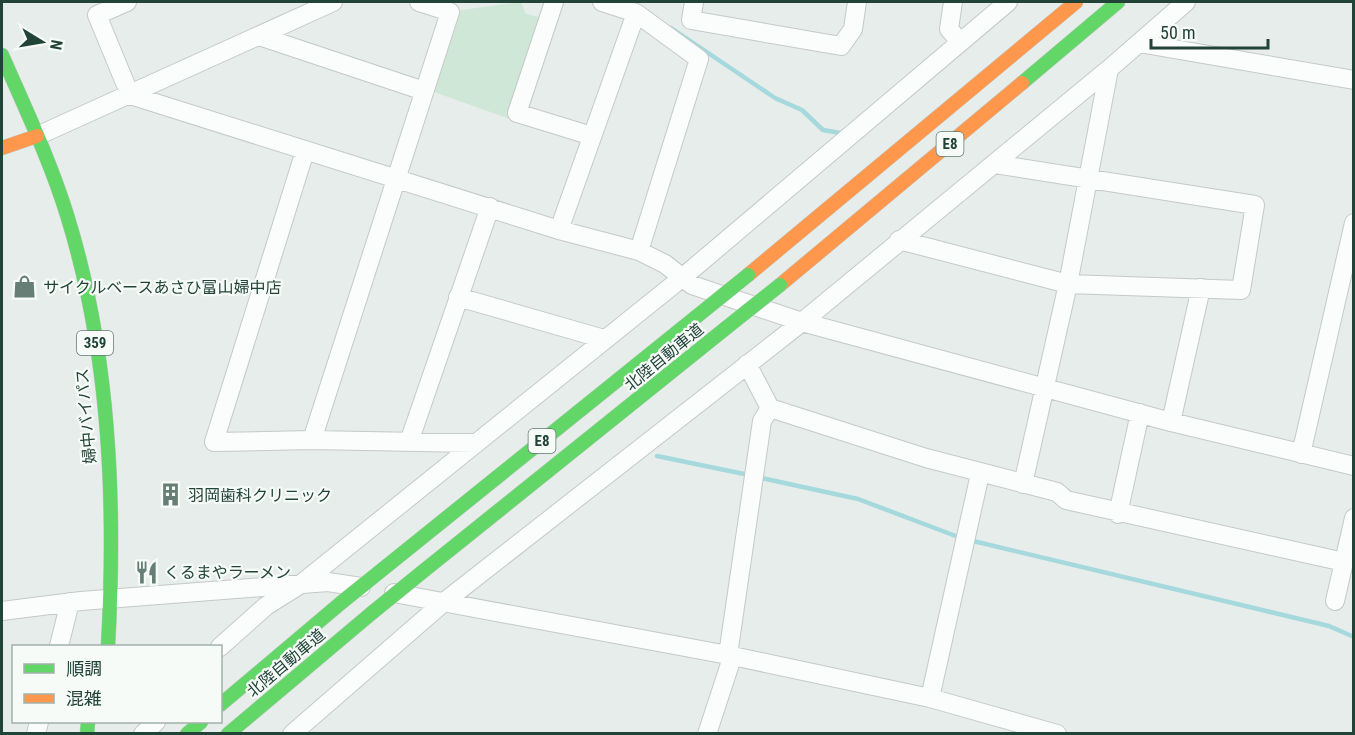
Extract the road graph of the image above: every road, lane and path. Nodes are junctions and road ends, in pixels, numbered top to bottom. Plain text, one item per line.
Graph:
1 (127, 2) edge
2 (333, 2) edge
3 (419, 2) edge
4 (554, 2) edge
5 (602, 2) edge
6 (694, 2) edge
7 (857, 2) edge
8 (953, 2) edge
9 (1008, 2) edge
10 (1076, 2) edge
11 (1118, 2) edge
12 (1186, 2) edge
13 (636, 13) junction
14 (259, 36) junction
15 (960, 42) junction
16 (1139, 43) junction
17 (2, 55) edge
18 (1109, 69) junction
19 (1353, 80) edge
20 (424, 91) junction
21 (130, 95) junction
22 (10, 126) dead end
23 (37, 136) junction
24 (592, 136) junction
25 (2, 148) edge
26 (20, 149) junction
27 (305, 151) junction
28 (995, 164) junction
29 (1090, 177) junction
30 (397, 179) junction
31 (490, 207) junction
32 (1353, 223) edge
33 (559, 230) junction
34 (899, 240) junction
35 (639, 251) junction
36 (683, 277) junction
37 (1068, 284) junction
38 (1201, 288) junction
39 (459, 297) junction
40 (802, 322) junction
41 (604, 339) junction
42 (747, 364) junction
43 (1046, 386) junction
44 (770, 408) junction
45 (1140, 413) junction
46 (1171, 422) junction
47 (312, 440) junction
48 (409, 442) junction
49 (473, 443) junction
50 (1301, 454) junction
51 (1353, 466) edge
52 (980, 474) junction
53 (1023, 484) junction
54 (1118, 514) junction
55 (1353, 518) edge
56 (1344, 562) junction
57 (96, 572) dead end
58 (301, 584) junction
59 (105, 600) junction
60 (1335, 601) dead end
61 (70, 602) junction
62 (444, 602) junction
63 (2, 611) edge
64 (59, 645) edge
65 (94, 645) edge
66 (108, 645) edge
67 (222, 645) edge
68 (728, 655) junction
69 (930, 698) junction
70 (222, 703) edge
71 (155, 723) edge
72 (200, 723) edge
73 (143, 734) edge
74 (187, 734) edge
75 (228, 734) edge
76 (292, 734) edge
77 (707, 734) edge
78 (1057, 734) edge

1 - 21 street
2 - 14 street
3 - 20 street
4 - 24 street
5 - 13 street
6 - 7 street
8 - 15 street
9 - 15 street
10 - 70 main road, 北陸自動車道 / E8, bridge
11 - 75 main road, 北陸自動車道 / E8, bridge
12 - 16 street
13 - 24 street
13 - 35 street
14 - 20 street
14 - 21 street
15 - 36 street
16 - 18 street
16 - 19 street
17 - 23 main road, 婦中バイパス / 359
18 - 28 street
18 - 29 street
20 - 30 street
21 - 23 street
21 - 27 street
22 - 26 main road
23 - 26 main road
23 - 59 main road, 婦中バイパス / 359
24 - 33 street
25 - 26 main road
27 - 30 street
27 - 47 street
28 - 29 street
28 - 34 street
29 - 37 street
29 - 38 street
30 - 31 street
30 - 47 street
31 - 33 street
31 - 39 street
32 - 50 street
33 - 35 street
34 - 37 street
34 - 40 street
35 - 36 street
36 - 40 street
36 - 41 street
37 - 38 street
37 - 43 street
38 - 46 street
39 - 41 street
39 - 48 street
40 - 42 street
40 - 43 street
41 - 49 street
42 - 44 street
42 - 62 street
43 - 45 street
43 - 53 street
44 - 52 street
44 - 68 street
45 - 46 street
45 - 54 street
46 - 50 street
47 - 48 street
48 - 49 street
49 - 58 street
50 - 51 street
52 - 53 street
52 - 69 street
53 - 54 street
54 - 56 street
55 - 56 street
56 - 60 street
57 - 59 main road, 婦中バイパス / 359
58 - 59 street
58 - 62 street
58 - 67 street
59 - 61 street
59 - 65 main road, 婦中バイパス / 359
59 - 66 main road, 婦中バイパス / 359
61 - 63 street
61 - 64 street
62 - 68 street
62 - 76 street
68 - 69 street
68 - 77 street
69 - 78 street
71 - 73 street
72 - 74 main road

